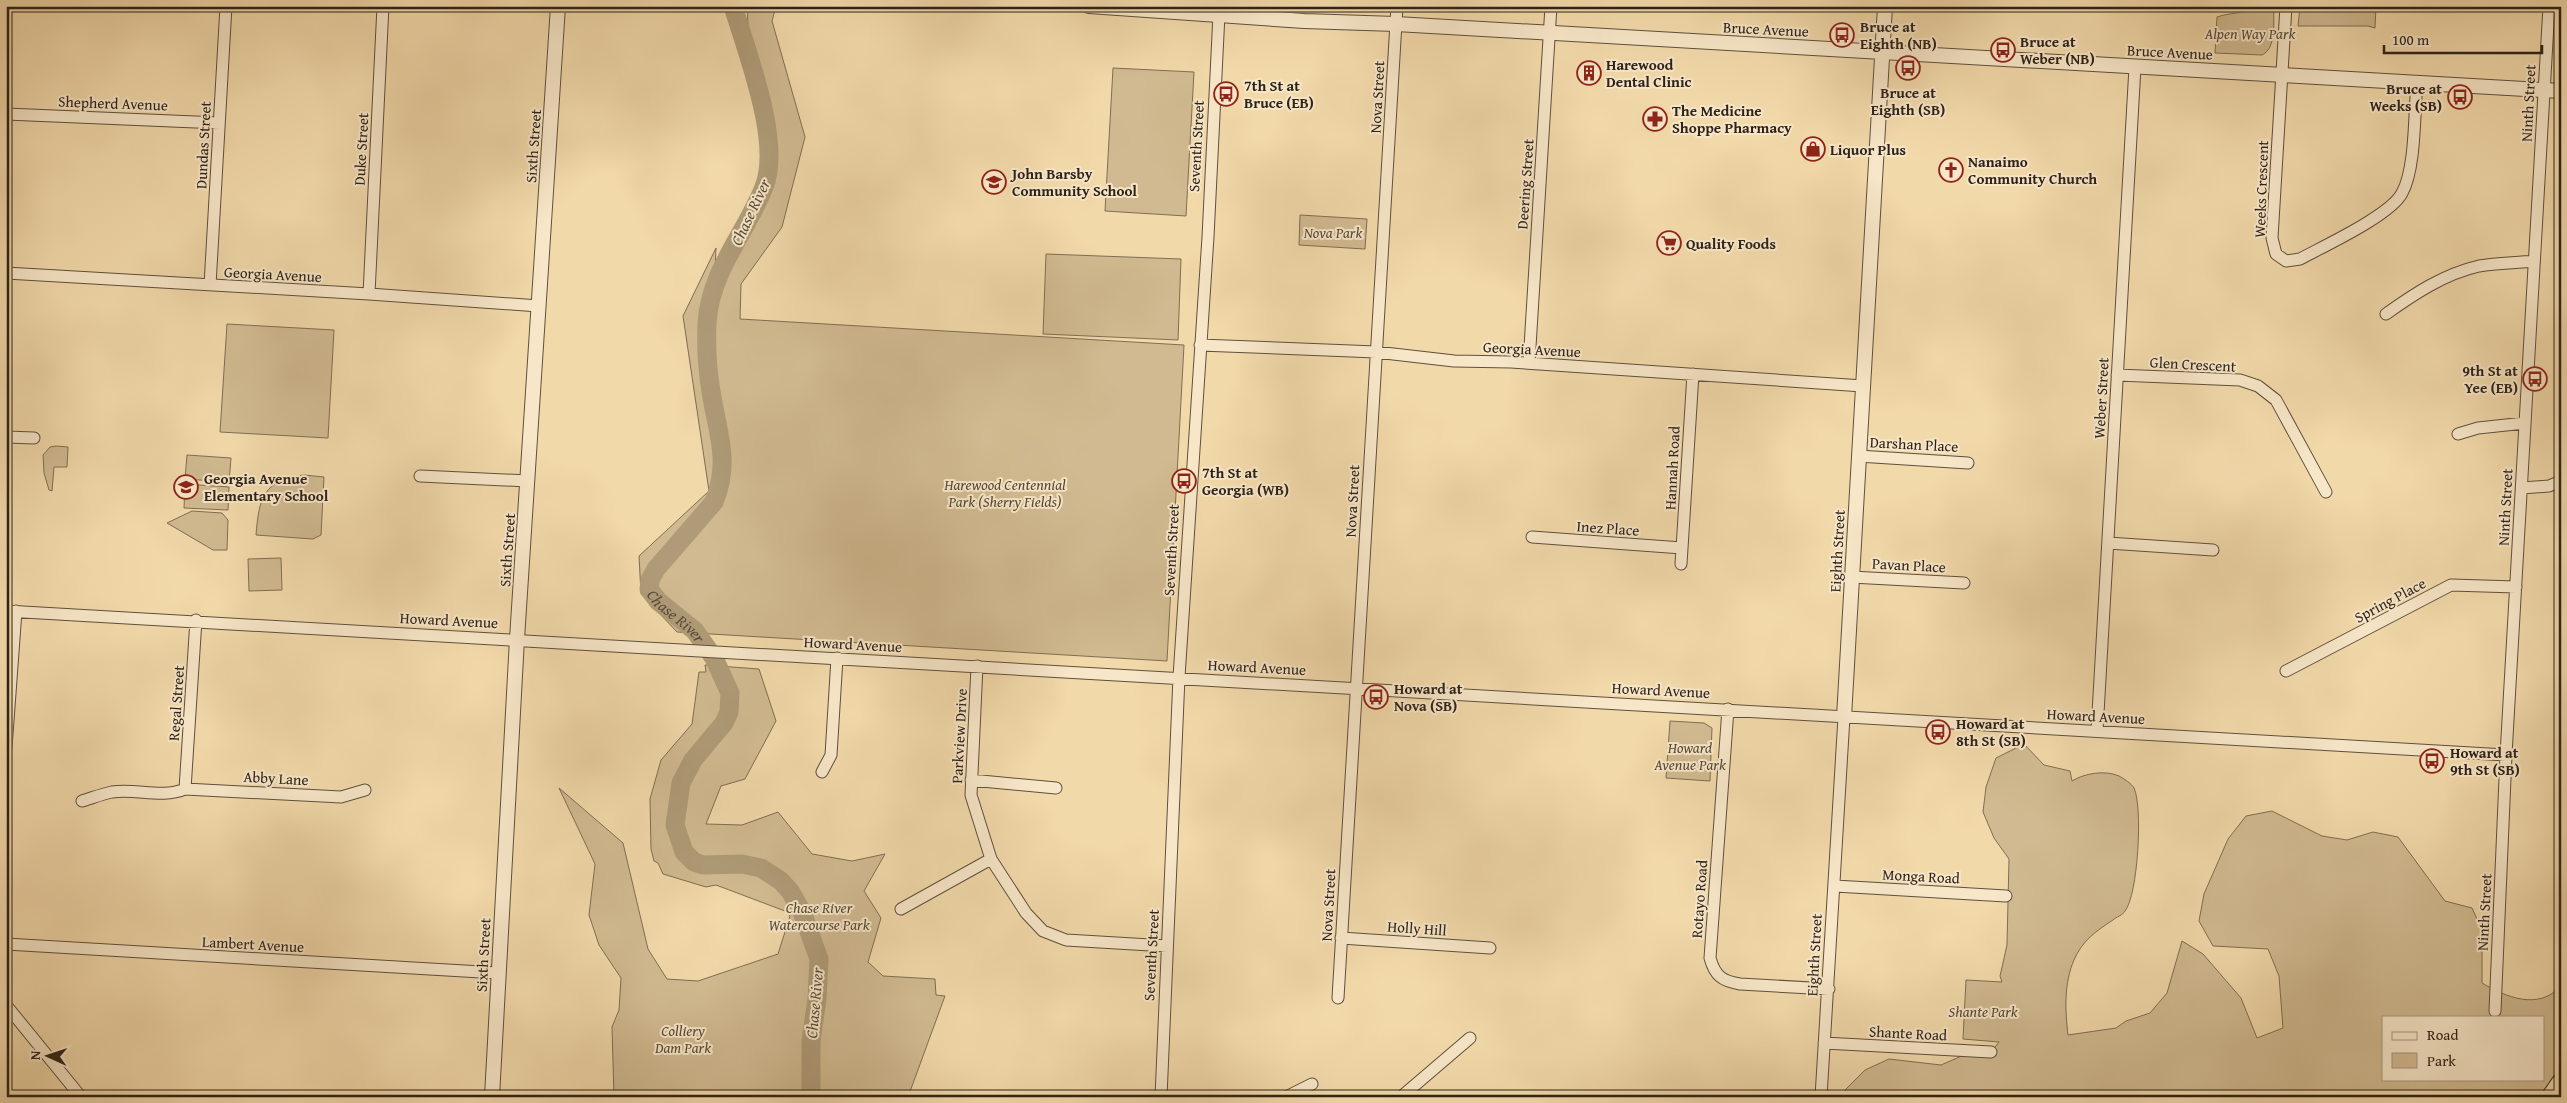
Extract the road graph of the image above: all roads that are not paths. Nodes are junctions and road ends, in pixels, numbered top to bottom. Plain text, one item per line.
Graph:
1 (226, 6) edge
2 (383, 6) edge
3 (558, 6) edge
4 (1089, 6) edge
5 (1397, 6) edge
6 (1551, 6) edge
7 (1885, 6) edge
8 (2286, 6) edge
9 (2549, 6) edge
10 (1219, 10) edge
11 (1396, 24) junction
12 (1550, 33) junction
13 (1882, 52) junction
14 (2135, 67) junction
15 (2281, 75) junction
16 (2416, 83) junction
17 (2544, 90) junction
18 (2561, 91) edge
19 (6, 114) edge
20 (219, 123) junction
21 (2534, 261) junction
22 (6, 274) edge
23 (210, 285) junction
24 (369, 294) junction
25 (539, 306) junction
26 (2386, 314) dead end
27 (1200, 345) junction
28 (1376, 352) junction
29 (1529, 363) junction
30 (1693, 374) junction
31 (2117, 375) junction
32 (1863, 386) junction
33 (2525, 423) junction
34 (2458, 434) dead end
35 (6, 436) edge
36 (34, 438) dead end
37 (1858, 456) junction
38 (1968, 463) dead end
39 (420, 476) dead end
40 (528, 480) junction
41 (2561, 481) edge
42 (2522, 488) junction
43 (2326, 492) dead end
44 (1532, 537) dead end
45 (2108, 543) junction
46 (1682, 548) junction
47 (2213, 550) dead end
48 (1681, 564) dead end
49 (1851, 577) junction
50 (1964, 583) dead end
51 (2516, 587) junction
52 (11, 611) edge
53 (196, 620) junction
54 (517, 639) junction
55 (837, 658) junction
56 (977, 666) junction
57 (2286, 671) dead end
58 (1180, 677) junction
59 (1356, 688) junction
60 (1728, 709) junction
61 (1844, 717) junction
62 (2097, 731) junction
63 (6, 748) edge
64 (2506, 755) junction
65 (822, 772) dead end
66 (971, 780) junction
67 (185, 788) junction
68 (1056, 788) dead end
69 (365, 790) dead end
70 (82, 801) dead end
71 (991, 859) junction
72 (1835, 886) junction
73 (2006, 896) dead end
74 (901, 909) dead end
75 (1341, 938) junction
76 (6, 944) edge
77 (1168, 946) junction
78 (1490, 948) dead end
79 (498, 973) junction
80 (1829, 989) junction
81 (1338, 998) dead end
82 (6, 1005) edge
83 (2495, 1010) dead end
84 (1470, 1038) dead end
85 (1824, 1043) junction
86 (1991, 1052) dead end
87 (1312, 1084) dead end
88 (2561, 1084) edge
89 (81, 1097) edge
90 (492, 1097) edge
91 (1161, 1097) edge
92 (1286, 1097) edge
93 (1401, 1097) edge
94 (1821, 1097) edge
95 (2552, 1097) edge

1 - 20 street, Dundas Street
2 - 24 street, Duke Street
3 - 25 street, Sixth Street
4 - 10 street, Bruce Avenue
5 - 11 street, Nova Street
6 - 12 street, Deering Street
7 - 13 street, Eighth Street
8 - 15 street, Weeks Crescent
9 - 17 street, Ninth Street
10 - 11 street, Bruce Avenue
10 - 27 street, Seventh Street
11 - 12 street, Bruce Avenue
11 - 28 street, Nova Street
12 - 13 street, Bruce Avenue
12 - 29 street, Deering Street
13 - 14 street, Bruce Avenue
13 - 32 street, Eighth Street
14 - 15 street, Bruce Avenue
14 - 31 street, Weber Street
15 - 16 street, Bruce Avenue
15 - 16 street, Weeks Crescent
16 - 17 street, Bruce Avenue
17 - 18 street, Bruce Avenue
17 - 21 street, Ninth Street
19 - 20 street, Shepherd Avenue
20 - 23 street, Dundas Street
21 - 26 street
21 - 33 street, Ninth Street
22 - 23 street, Georgia Avenue
23 - 24 street, Georgia Avenue
24 - 25 street, Georgia Avenue
25 - 40 street, Sixth Street
27 - 28 street, Georgia Avenue
27 - 58 street, Seventh Street
28 - 29 street, Georgia Avenue
28 - 59 street, Nova Street
29 - 30 street, Georgia Avenue
30 - 32 street, Georgia Avenue
30 - 46 street, Hannah Road
31 - 43 street, Glen Crescent
31 - 45 street, Weber Street
32 - 37 street, Eighth Street
33 - 34 street
33 - 42 street, Ninth Street
35 - 36 street
37 - 38 street, Darshan Place
37 - 49 street, Eighth Street
39 - 40 street
40 - 54 street, Sixth Street
41 - 42 street
42 - 51 street, Ninth Street
44 - 46 street, Inez Place
45 - 47 street
45 - 62 street, Weber Street
46 - 48 street, Hannah Road
49 - 50 street, Pavan Place
49 - 61 street, Eighth Street
51 - 57 street, Spring Place
51 - 64 street, Ninth Street
52 - 53 street, Howard Avenue
52 - 63 street
53 - 54 street, Howard Avenue
53 - 67 street, Regal Street
54 - 55 street, Howard Avenue
54 - 79 street, Sixth Street
55 - 56 street, Howard Avenue
55 - 65 street
56 - 58 street, Howard Avenue
56 - 66 street, Parkview Drive
58 - 59 street, Howard Avenue
58 - 77 street, Seventh Street
59 - 60 street, Howard Avenue
59 - 75 street, Nova Street
60 - 61 street, Howard Avenue
60 - 80 street, Rotayo Road
61 - 62 street, Howard Avenue
61 - 72 street, Eighth Street
62 - 64 street, Howard Avenue
64 - 83 street, Ninth Street
66 - 68 street
66 - 71 street, Parkview Drive
67 - 69 street, Abby Lane
67 - 70 street, Abby Lane
71 - 74 street
71 - 77 street, Parkview Drive
72 - 73 street, Monga Road
72 - 80 street, Eighth Street
75 - 78 street, Holly Hill
75 - 81 street, Nova Street
76 - 79 street, Lambert Avenue
77 - 91 street, Seventh Street
79 - 90 street, Sixth Street
80 - 85 street, Eighth Street
82 - 89 street
84 - 93 street
85 - 86 street, Shante Road
85 - 94 street, Eighth Street
87 - 92 street
88 - 95 highway

